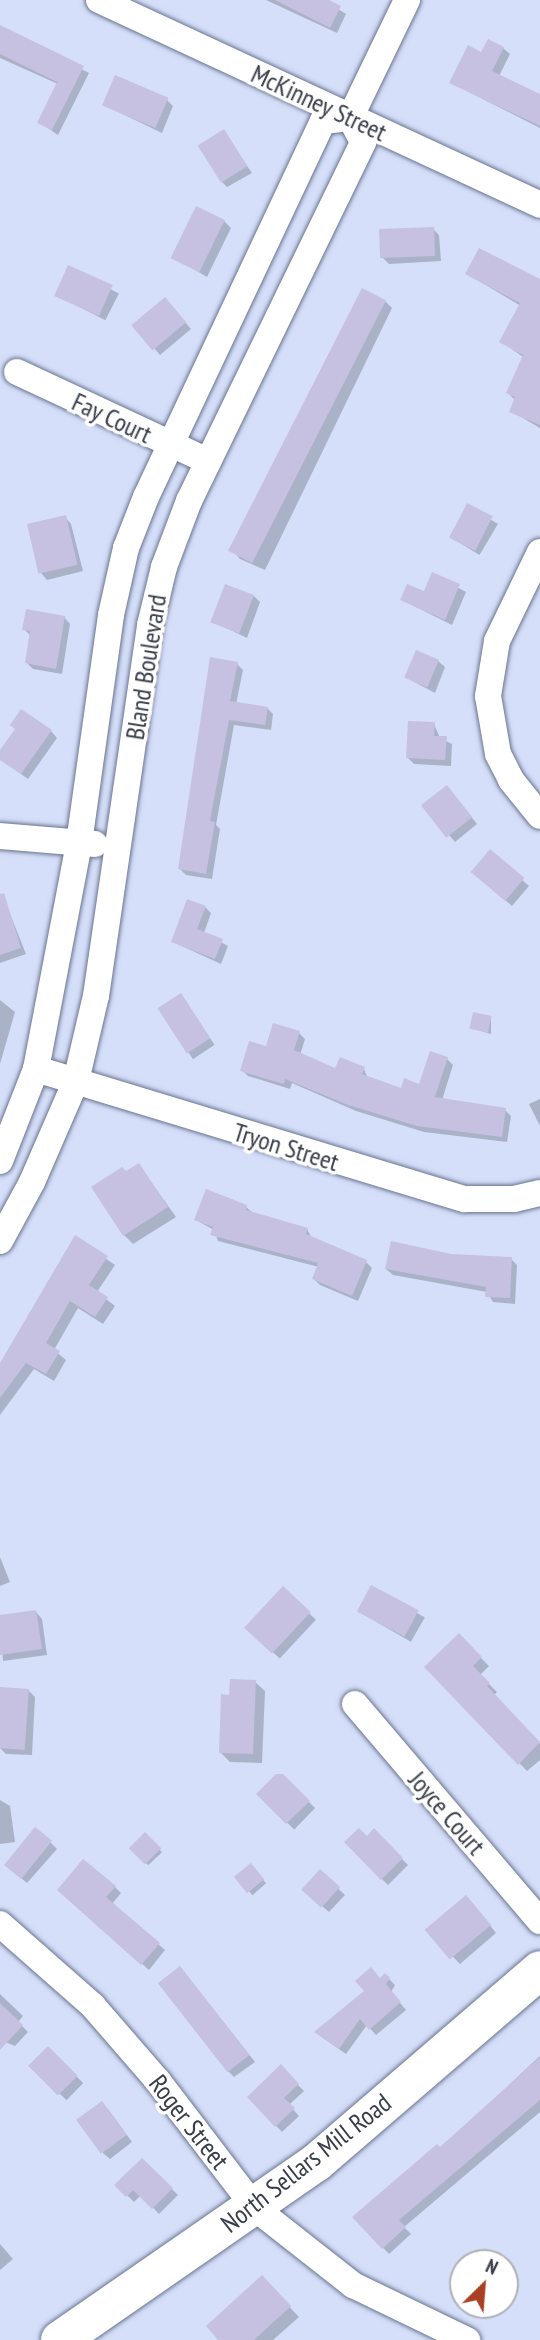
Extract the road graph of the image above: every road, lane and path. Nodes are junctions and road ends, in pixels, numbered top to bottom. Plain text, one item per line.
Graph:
1 (99, 0) edge
2 (407, 0) edge
3 (350, 118) junction
4 (540, 205) edge
5 (17, 372) dead end
6 (172, 446) junction
7 (208, 461) junction
8 (540, 552) edge
9 (540, 816) edge
10 (0, 836) edge
11 (79, 843) junction
12 (118, 847) junction
13 (36, 1069) junction
14 (76, 1081) junction
15 (0, 1161) edge
16 (540, 1193) edge
17 (0, 1241) edge
18 (355, 1704) dead end
19 (540, 1921) edge
20 (0, 1924) edge
21 (540, 1970) edge
22 (256, 2208) junction
23 (60, 2340) edge
24 (467, 2340) edge

1 - 3 street, McKinney Street
2 - 3 street
3 - 4 street, McKinney Street
3 - 6 street, Bland Boulevard
3 - 7 street, Bland Boulevard
5 - 6 street, Fay Court
6 - 7 street, Fay Court
6 - 11 street, Bland Boulevard
7 - 12 street, Bland Boulevard
8 - 9 street
10 - 11 street
11 - 12 street
11 - 13 street, Bland Boulevard
12 - 14 street, Bland Boulevard
13 - 14 street, Tryon Street
13 - 15 street, Bland Boulevard
14 - 16 street, Tryon Street
14 - 17 street, Bland Boulevard
18 - 19 street, Joyce Court
20 - 22 street, Roger Street
21 - 22 street, North Sellars Mill Road
22 - 23 street, North Sellars Mill Road
22 - 24 street, Roger Street

